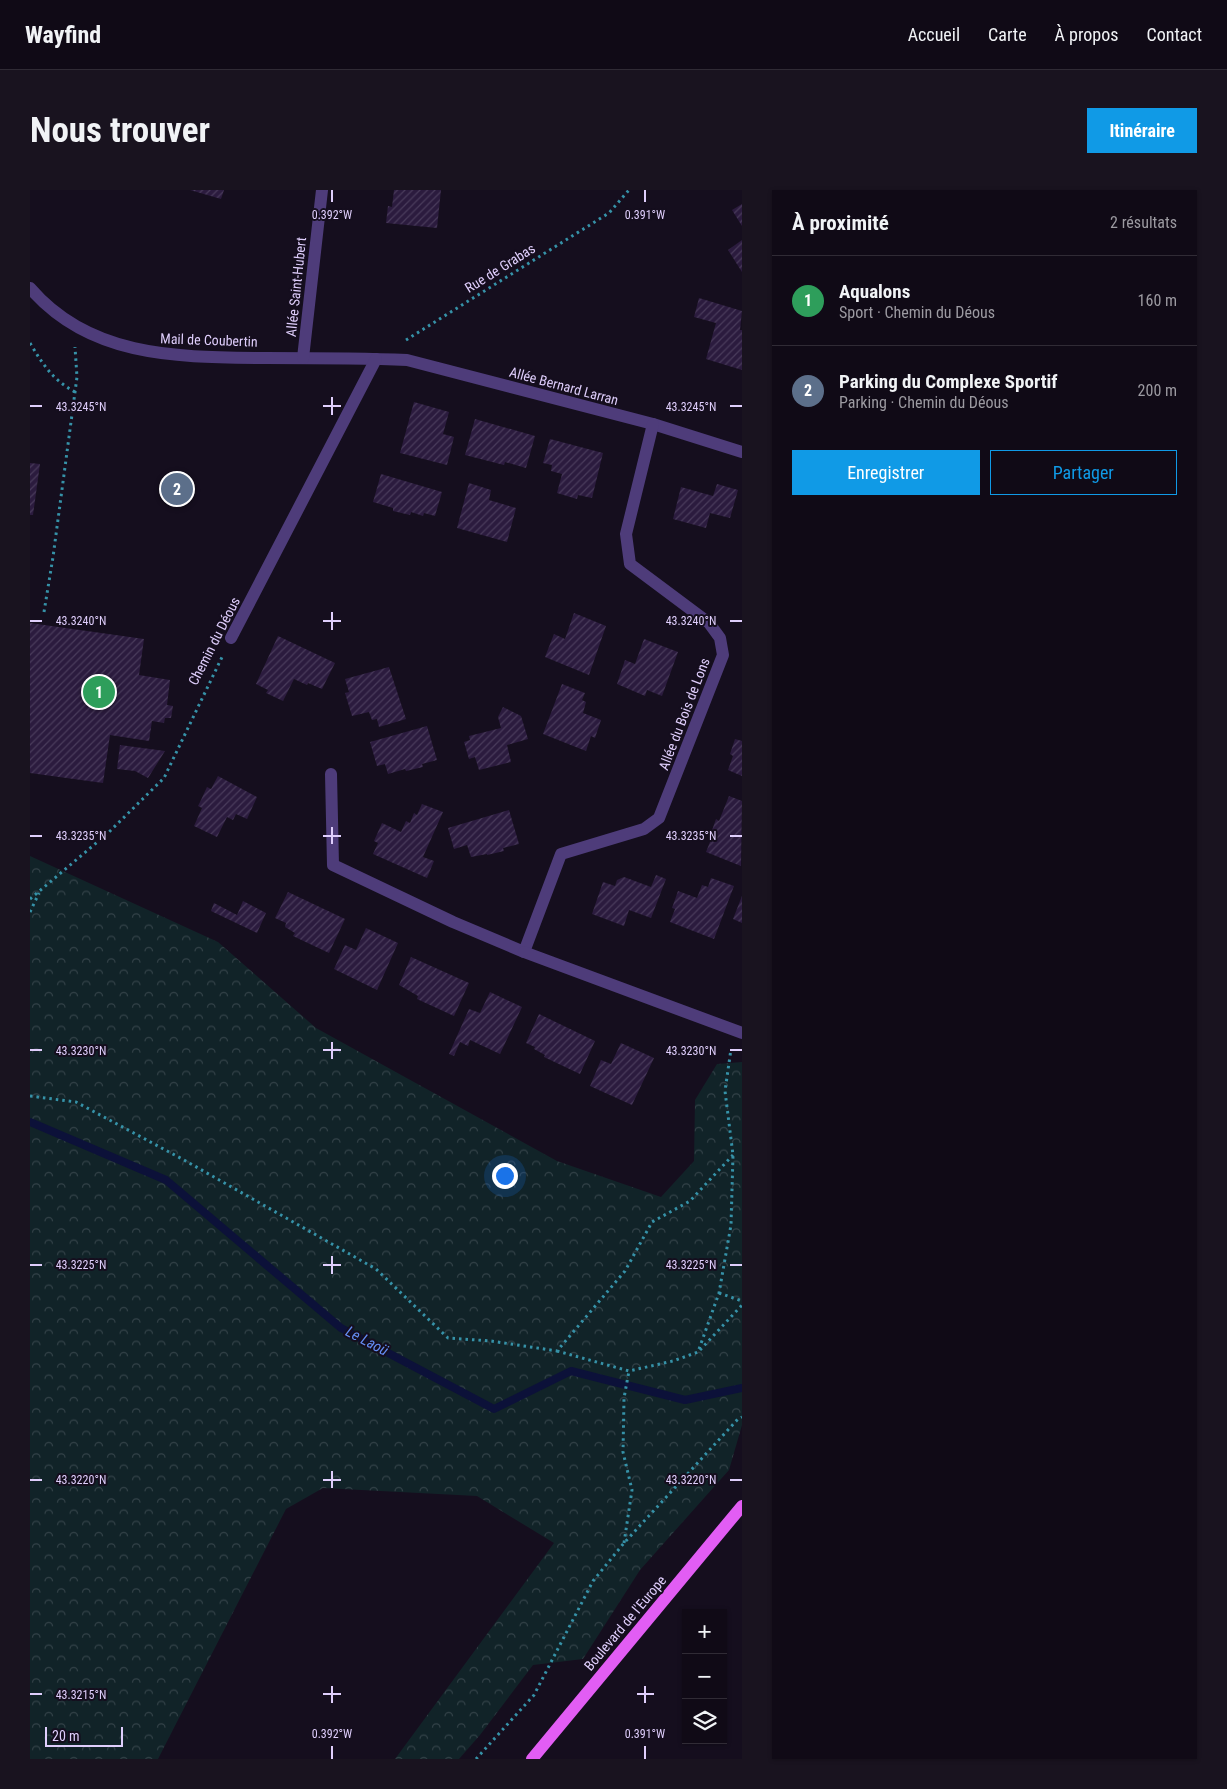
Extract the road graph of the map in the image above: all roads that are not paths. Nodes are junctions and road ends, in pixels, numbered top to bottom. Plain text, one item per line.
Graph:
1 (322, 190) edge
2 (30, 288) edge
3 (303, 358) junction
4 (376, 359) junction
5 (653, 424) junction
6 (742, 452) edge
7 (231, 638) road end
8 (331, 774) dead end
9 (524, 952) junction
10 (738, 1031) edge
11 (742, 1506) edge
12 (532, 1759) edge

1 - 3 street, Allée Saint-Hubert
2 - 3 street, Mail de Coubertin
3 - 4 street, Mail de Coubertin
4 - 5 street, Allée Bernard Larran
4 - 7 street, Chemin du Déous
5 - 6 street, Allée Bernard Larran
5 - 9 street, Allée du Bois de Lons
8 - 9 street
9 - 10 street
11 - 12 main road, Boulevard de l'Europe

